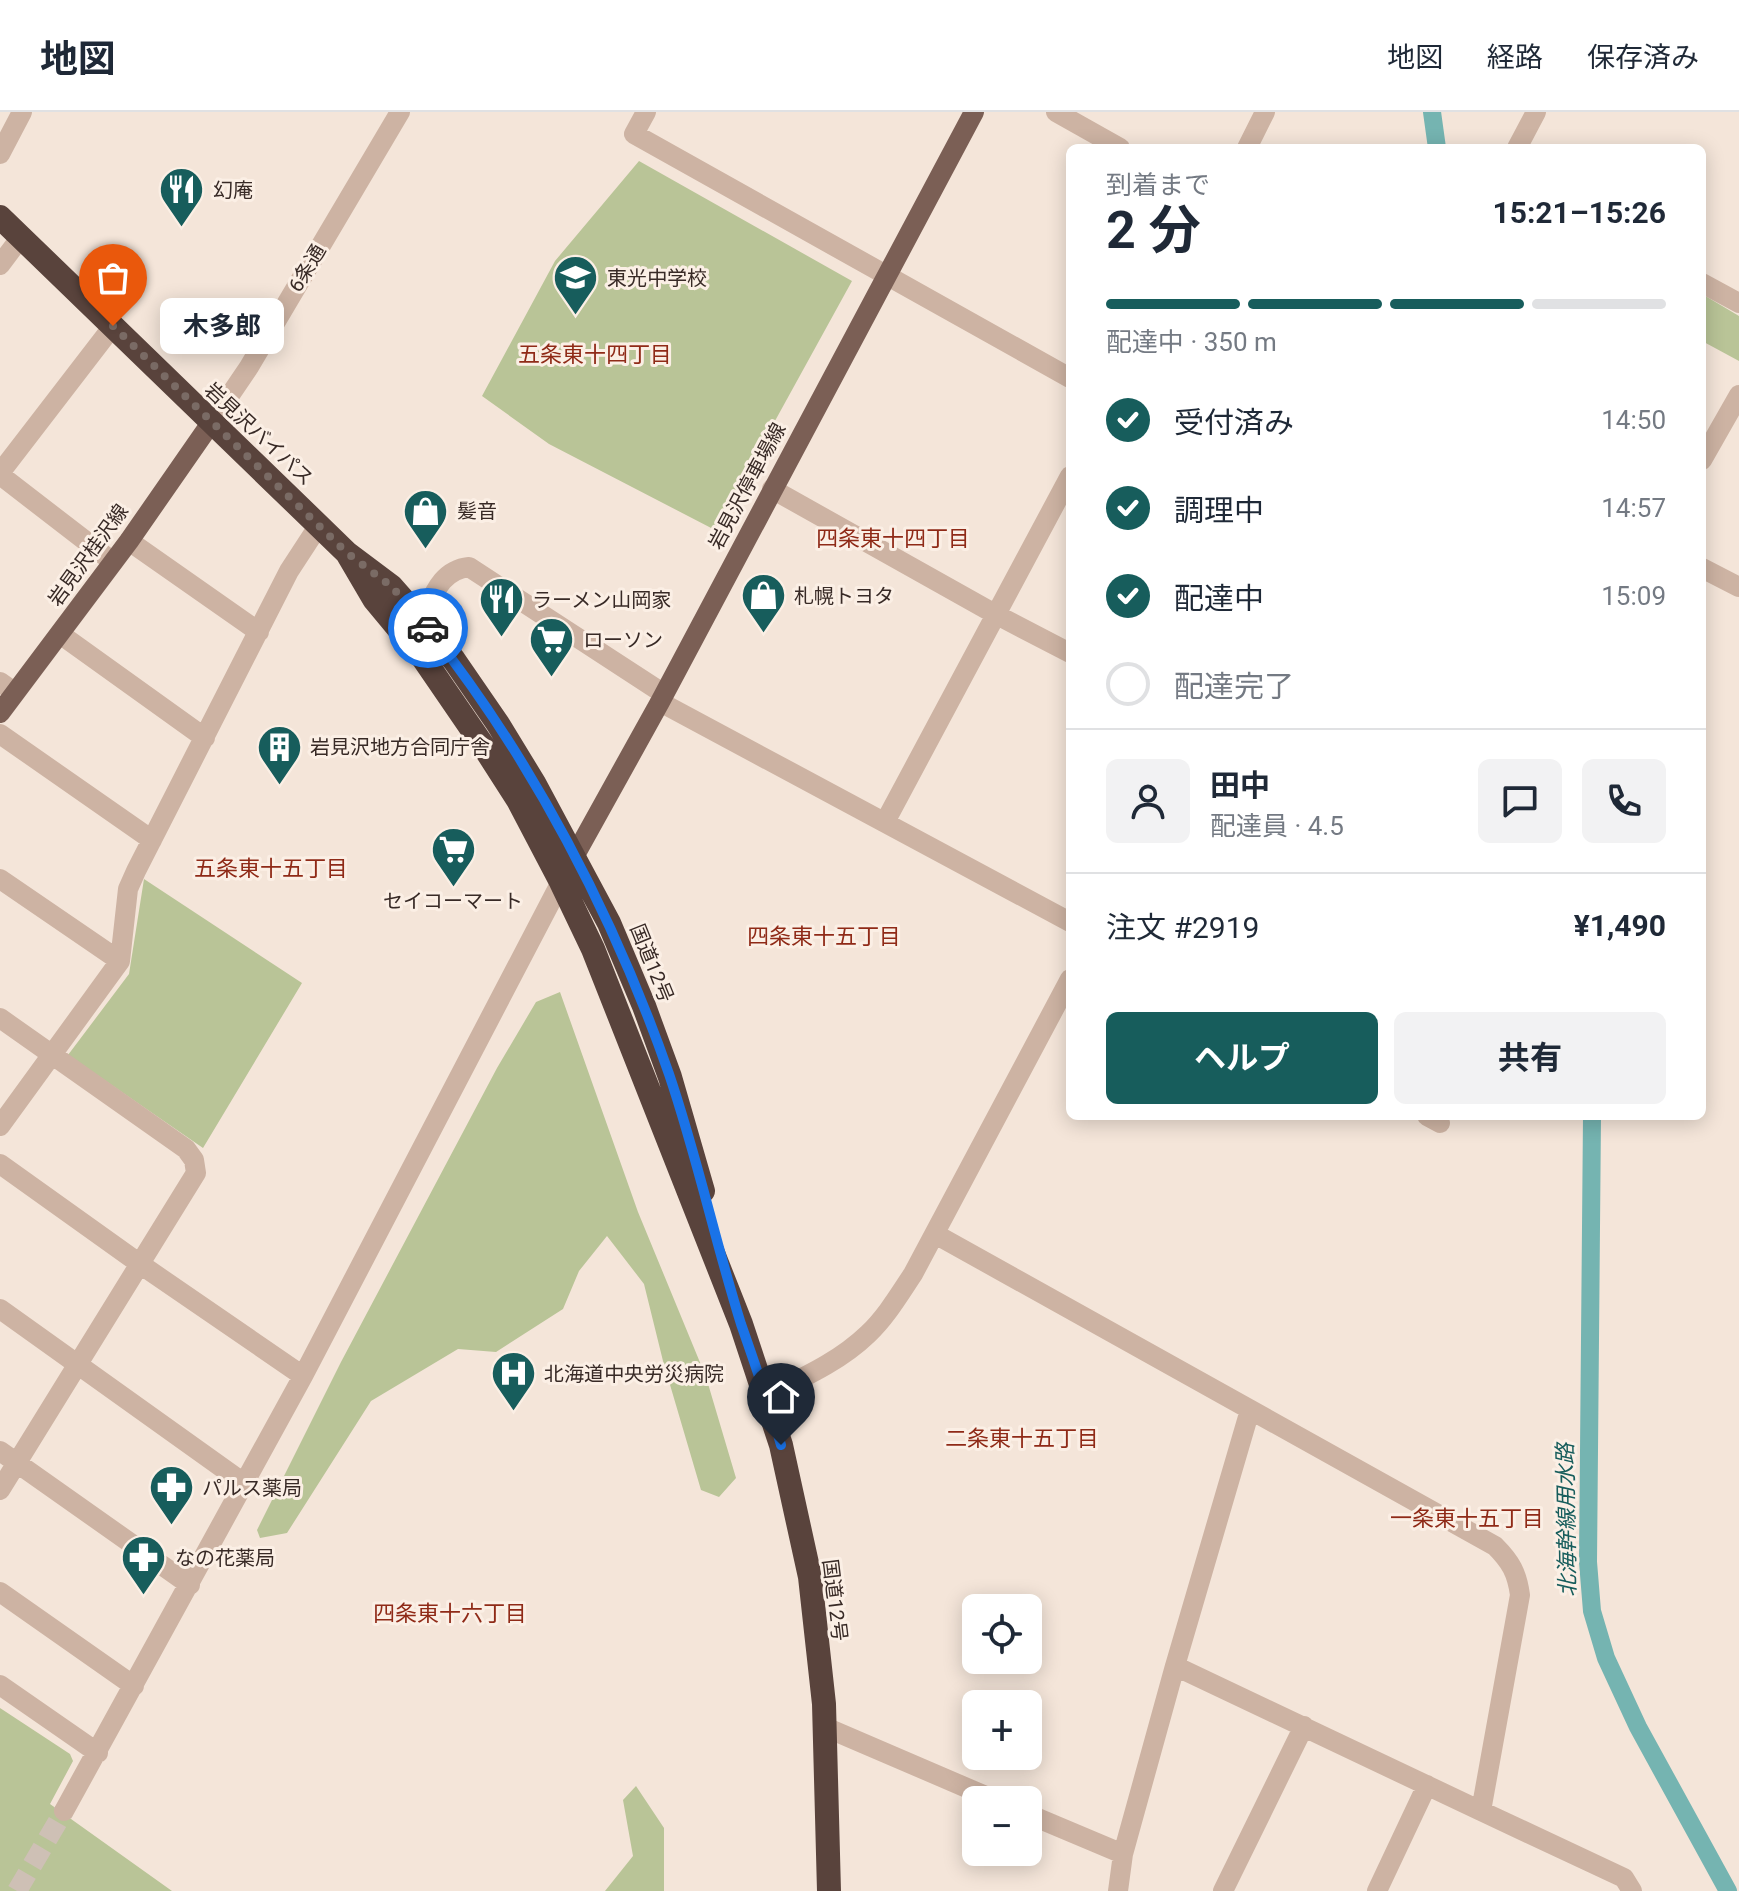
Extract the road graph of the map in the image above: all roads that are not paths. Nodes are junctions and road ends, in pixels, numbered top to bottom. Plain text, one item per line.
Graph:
1 (22, 112) edge
2 (400, 112) edge
3 (646, 112) edge
4 (974, 112) edge
5 (1056, 112) edge
6 (1265, 112) edge
7 (1536, 112) edge
8 (1113, 144) edge
9 (1249, 144) edge
10 (1519, 144) edge
11 (0, 154) edge
12 (0, 217) edge
13 (21, 237) junction
14 (0, 265) edge
15 (887, 277) junction
16 (1706, 285) edge
17 (1739, 303) edge
18 (113, 326) junction
19 (1066, 376) edge
20 (1739, 395) edge
21 (211, 423) junction
22 (1706, 453) edge
23 (0, 474) edge
24 (1066, 483) edge
25 (772, 489) junction
26 (319, 525) junction
27 (129, 541) junction
28 (347, 553) junction
29 (113, 562) junction
30 (1706, 570) edge
31 (1739, 587) edge
32 (995, 614) junction
33 (421, 620) junction
34 (259, 632) junction
35 (60, 634) junction
36 (1066, 651) edge
37 (7, 687) edge
38 (662, 698) junction
39 (0, 713) edge
40 (0, 734) edge
41 (205, 738) junction
42 (885, 822) junction
43 (152, 840) junction
44 (574, 857) junction
45 (0, 879) edge
46 (561, 882) junction
47 (1066, 920) edge
48 (120, 961) junction
49 (1066, 987) edge
50 (0, 1018) edge
51 (53, 1054) junction
52 (0, 1126) edge
53 (0, 1164) edge
54 (935, 1234) junction
55 (140, 1264) junction
56 (0, 1309) edge
57 (741, 1324) junction
58 (78, 1365) junction
59 (303, 1376) junction
60 (766, 1396) junction
61 (1250, 1410) junction
62 (9, 1457) edge
63 (245, 1484) junction
64 (0, 1490) edge
65 (190, 1585) junction
66 (0, 1592) edge
67 (1175, 1666) junction
68 (0, 1685) edge
69 (134, 1686) junction
70 (1304, 1726) junction
71 (825, 1727) junction
72 (98, 1753) junction
73 (1427, 1785) junction
74 (962, 1786) edge
75 (64, 1811) tunnel mouth
76 (1481, 1811) junction
77 (1042, 1820) edge
78 (1123, 1854) junction
79 (1379, 1890) edge
80 (829, 1891) edge
81 (1118, 1891) edge
82 (1223, 1891) edge
83 (1632, 1891) edge

1 - 11 street
2 - 21 street, 6条通
3 - 15 street
4 - 15 main road, 岩見沢停車場線
5 - 8 street
6 - 9 street
7 - 10 street
12 - 13 highway, 岩見沢バイパス
13 - 14 street
13 - 18 highway, 岩見沢バイパス
15 - 19 street
15 - 25 main road, 岩見沢停車場線
16 - 17 street
18 - 21 highway, 岩見沢バイパス
18 - 23 street
20 - 22 street
21 - 26 highway, 岩見沢バイパス
21 - 27 main road, 岩見沢桂沢線
23 - 29 street
24 - 32 street
25 - 32 street
25 - 38 main road, 岩見沢停車場線
26 - 28 highway, 岩見沢バイパス
26 - 34 street
27 - 29 main road, 岩見沢桂沢線
27 - 34 street
28 - 33 highway, 岩見沢バイパス
28 - 46 highway, 岩見沢バイパス
29 - 35 main road, 岩見沢桂沢線
30 - 31 street
32 - 36 street
32 - 42 street
33 - 38 street
33 - 44 highway, 岩見沢バイパス
34 - 41 street
35 - 37 main road, 岩見沢桂沢線
35 - 41 street
37 - 39 main road, 岩見沢桂沢線
38 - 42 street
38 - 44 main road, 岩見沢停車場線
40 - 43 street
41 - 43 street
42 - 47 street
43 - 48 street
44 - 46 main road, 岩見沢停車場線
44 - 57 highway, 国道12号
45 - 48 street
46 - 57 highway, 国道12号
46 - 59 street
48 - 51 street
49 - 54 street
50 - 51 street
51 - 52 street
51 - 55 street
53 - 55 street
54 - 60 street
54 - 61 street
55 - 58 street
55 - 59 street
56 - 58 street
57 - 60 highway, 国道12号
58 - 62 street
58 - 63 street
59 - 63 street
60 - 71 highway, 国道12号
61 - 67 street
61 - 76 street
62 - 64 street
62 - 65 street
63 - 65 street
65 - 69 street
66 - 69 street
67 - 70 street
67 - 78 street
68 - 72 street
69 - 72 street
70 - 73 street
70 - 82 street
71 - 74 street
71 - 80 highway, 国道12号
72 - 75 street
73 - 76 street
73 - 79 street
76 - 83 street
77 - 78 street
78 - 81 street

